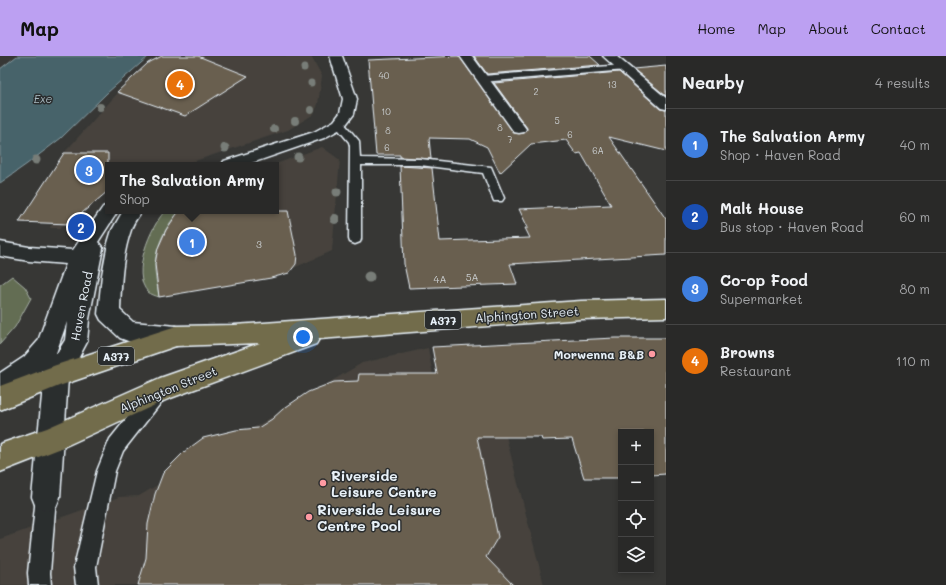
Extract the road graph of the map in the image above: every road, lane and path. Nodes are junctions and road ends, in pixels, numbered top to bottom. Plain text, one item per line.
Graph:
1 (336, 56) edge
2 (466, 56) edge
3 (609, 56) edge
4 (623, 68) junction
5 (482, 79) junction
6 (666, 105) edge
7 (339, 124) junction
8 (519, 129) dead end
9 (355, 161) junction
10 (239, 162) edge
11 (498, 198) dead end
12 (107, 214) edge
13 (118, 214) edge
14 (129, 214) edge
15 (355, 239) dead end
16 (0, 249) edge
17 (78, 258) junction
18 (666, 308) edge
19 (339, 327) junction
20 (176, 336) junction
21 (47, 347) junction
22 (56, 376) junction
23 (0, 387) edge
24 (160, 390) junction
25 (0, 398) edge
26 (50, 440) junction
27 (0, 458) edge
28 (46, 497) joint
29 (40, 585) edge
30 (87, 585) edge

1 - 7 street
2 - 5 street
3 - 4 street
4 - 5 lane
4 - 6 street
5 - 8 street
7 - 9 lane
7 - 10 street
9 - 11 lane
9 - 15 lane
12 - 17 street, Haven Road
13 - 22 street, Haven Road
14 - 20 street, Haven Road
16 - 17 street
17 - 21 street, Haven Road
18 - 19 highway, Alphington Street / A377
19 - 20 highway, Alphington Street / A377
19 - 24 highway, Alphington Street / A377
20 - 22 highway, Alphington Street / A377
21 - 22 street
21 - 23 street, Haven Road
22 - 25 highway, Alphington Street / A377
22 - 26 street
24 - 26 highway, Alphington Street / A377
24 - 30 lane
26 - 27 highway, Alphington Street / A377
26 - 28 street
28 - 29 lane

